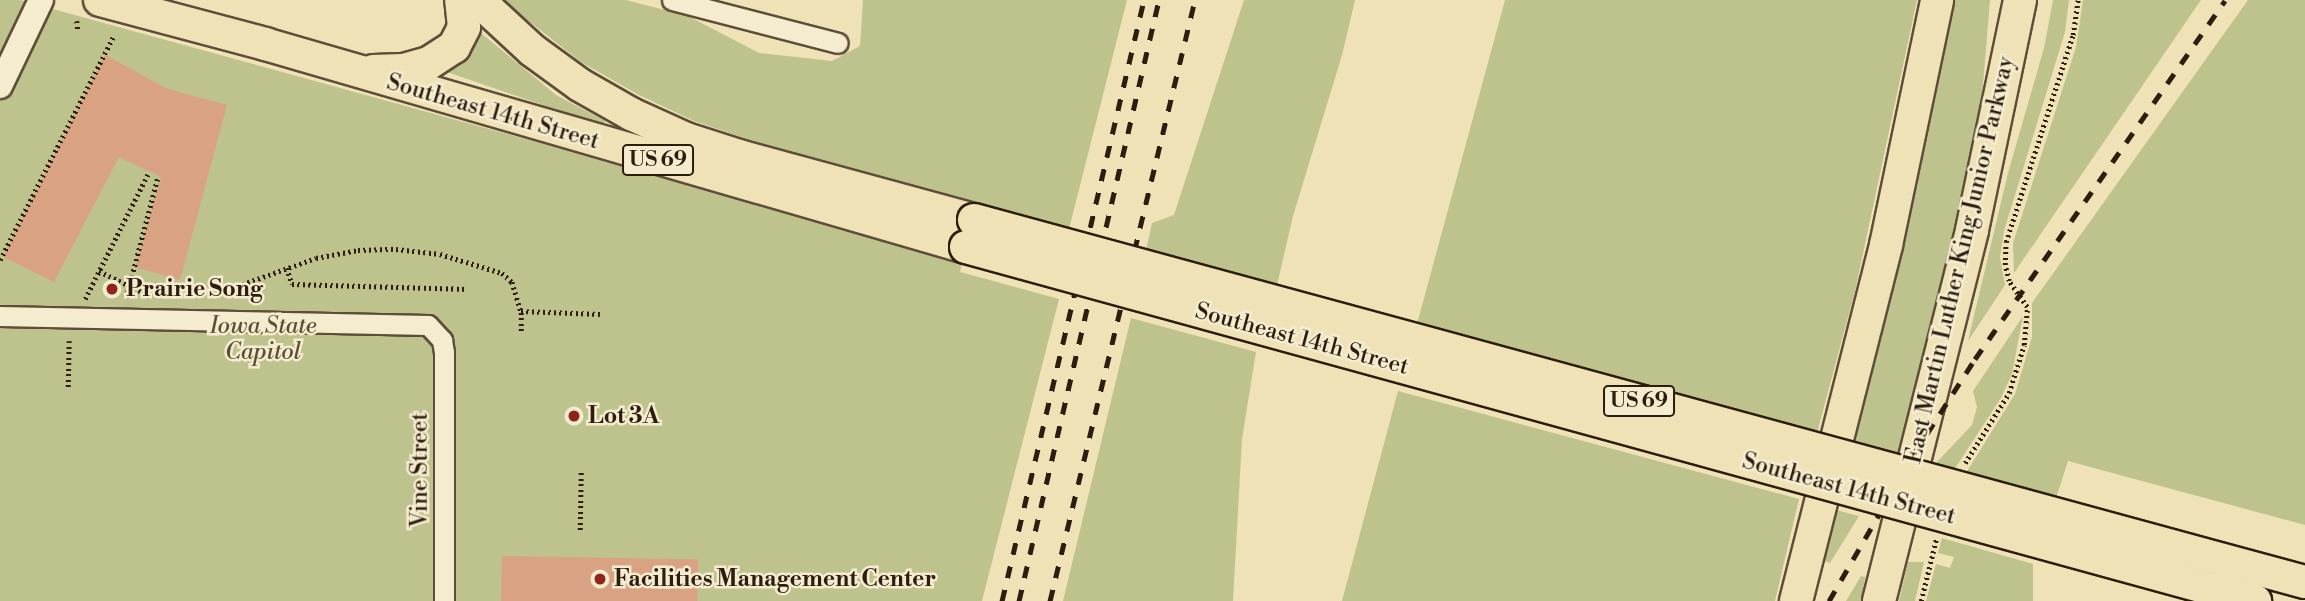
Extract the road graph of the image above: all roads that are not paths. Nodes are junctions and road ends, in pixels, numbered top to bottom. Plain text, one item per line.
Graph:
1 (41, 0) edge
2 (461, 0) edge
3 (478, 0) edge
4 (672, 0) edge
5 (1937, 0) edge
6 (2020, 0) edge
7 (89, 10) edge
8 (838, 43) dead end
9 (350, 71) junction
10 (0, 86) edge
11 (970, 234) junction
12 (0, 316) edge
13 (2305, 582) edge
14 (444, 601) edge
15 (1796, 601) edge
16 (1879, 601) edge
17 (2255, 601) edge

1 - 10 street
2 - 9 main road
3 - 11 main road, Southeast 14th Street / US 69
4 - 8 street
5 - 15 main road
6 - 16 main road, East Martin Luther King Junior Parkway
7 - 9 main road, US 69
9 - 11 main road, Southeast 14th Street / US 69
11 - 13 main road, Southeast 14th Street / US 69, bridge
11 - 17 main road, Southeast 14th Street / US 69, bridge
12 - 14 street, Vine Street

